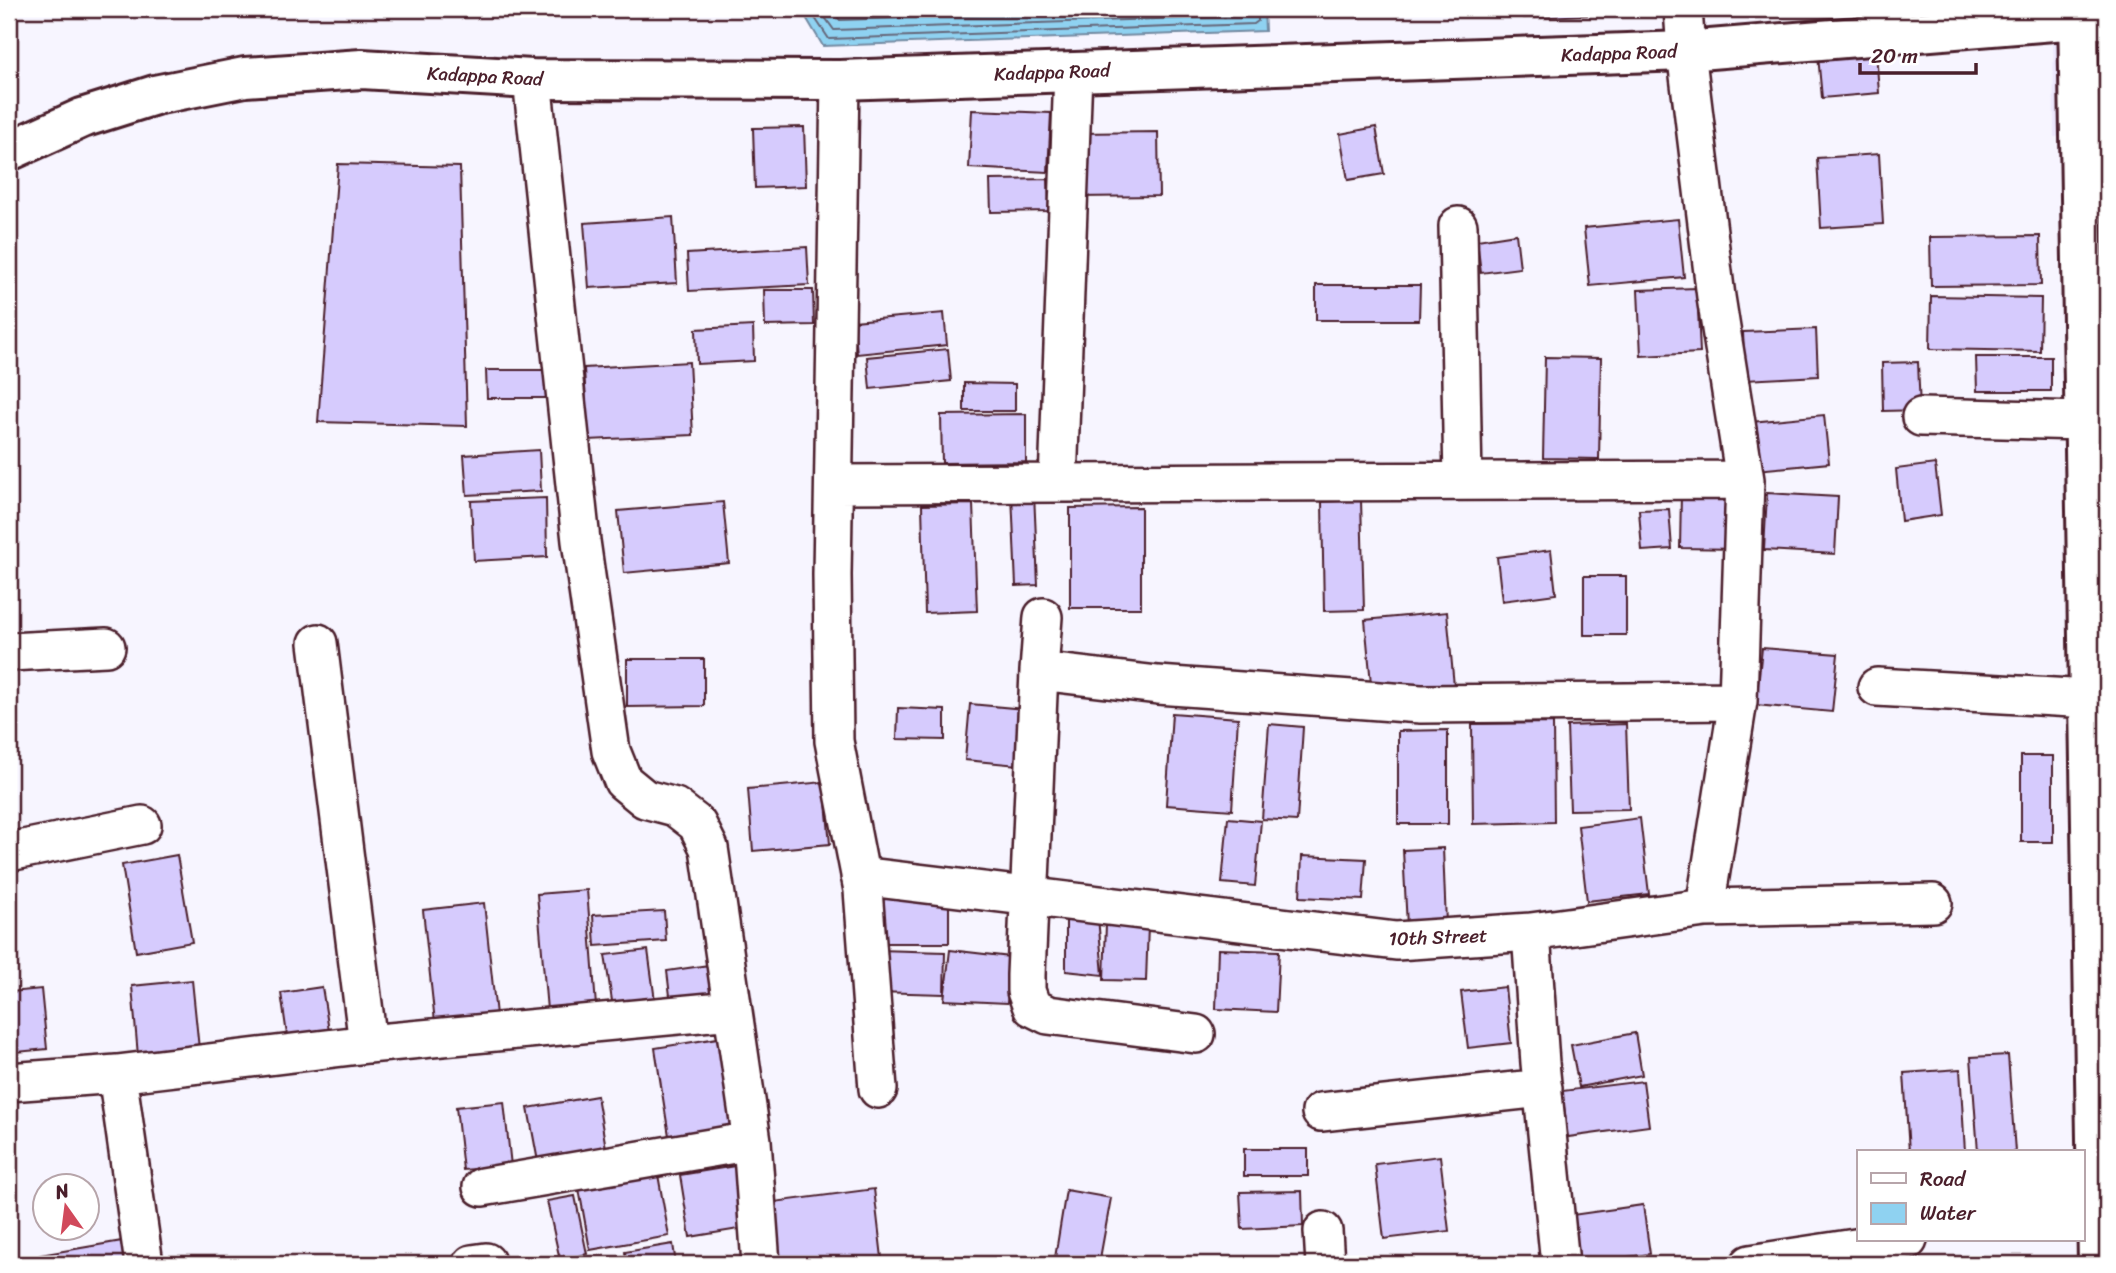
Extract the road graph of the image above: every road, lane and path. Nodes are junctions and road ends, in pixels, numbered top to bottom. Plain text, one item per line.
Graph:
1 (1683, 9) edge
2 (2088, 15) edge
3 (1686, 51) junction
4 (1073, 72) junction
5 (532, 79) junction
6 (840, 80) junction
7 (9, 151) edge
8 (1458, 226) dead end
9 (1921, 417) dead end
10 (2092, 439) edge
11 (1745, 480) junction
12 (1464, 481) junction
13 (1058, 483) junction
14 (834, 484) junction
15 (1043, 617) dead end
16 (318, 643) dead end
17 (106, 647) dead end
18 (9, 652) edge
19 (1039, 671) junction
20 (1877, 687) dead end
21 (2099, 700) edge
22 (1738, 701) junction
23 (142, 825) dead end
24 (9, 852) edge
25 (860, 876) junction
26 (1029, 896) junction
27 (2100, 896) edge
28 (1933, 903) dead end
29 (1705, 908) junction
30 (1531, 932) junction
31 (732, 1010) junction
32 (1196, 1034) dead end
33 (368, 1044) junction
34 (117, 1074) junction
35 (9, 1082) edge
36 (1542, 1088) junction
37 (878, 1089) dead end
38 (1321, 1112) dead end
39 (752, 1141) junction
40 (2102, 1159) edge
41 (482, 1187) dead end
42 (2090, 1210) edge
43 (1895, 1242) edge
44 (144, 1264) edge
45 (761, 1264) edge
46 (1560, 1264) edge
47 (1750, 1264) edge
48 (2098, 1264) edge

1 - 3 street
2 - 3 main road, Kadappa Road
2 - 10 main road
3 - 4 main road, Kadappa Road
3 - 11 street
4 - 6 main road, Kadappa Road
4 - 13 street
5 - 6 main road, Kadappa Road
5 - 7 main road, Kadappa Road
5 - 31 street
6 - 14 street
8 - 12 street
9 - 10 street
10 - 21 main road
11 - 12 street
11 - 22 street
12 - 13 street
13 - 14 street
14 - 25 street
15 - 19 street
16 - 33 street
17 - 18 street
19 - 22 street
19 - 26 street
20 - 21 street
21 - 27 main road
22 - 29 street
23 - 24 street
25 - 26 street, 10th Street
25 - 37 street
26 - 30 street, 10th Street
26 - 32 street
27 - 40 main road
28 - 29 street, 10th Street
29 - 30 street, 10th Street
30 - 36 street
31 - 33 street
31 - 39 street
33 - 34 street
34 - 35 street
34 - 44 street
36 - 38 street
36 - 46 street
39 - 41 street
39 - 45 street
40 - 42 main road
42 - 48 main road
43 - 47 street

